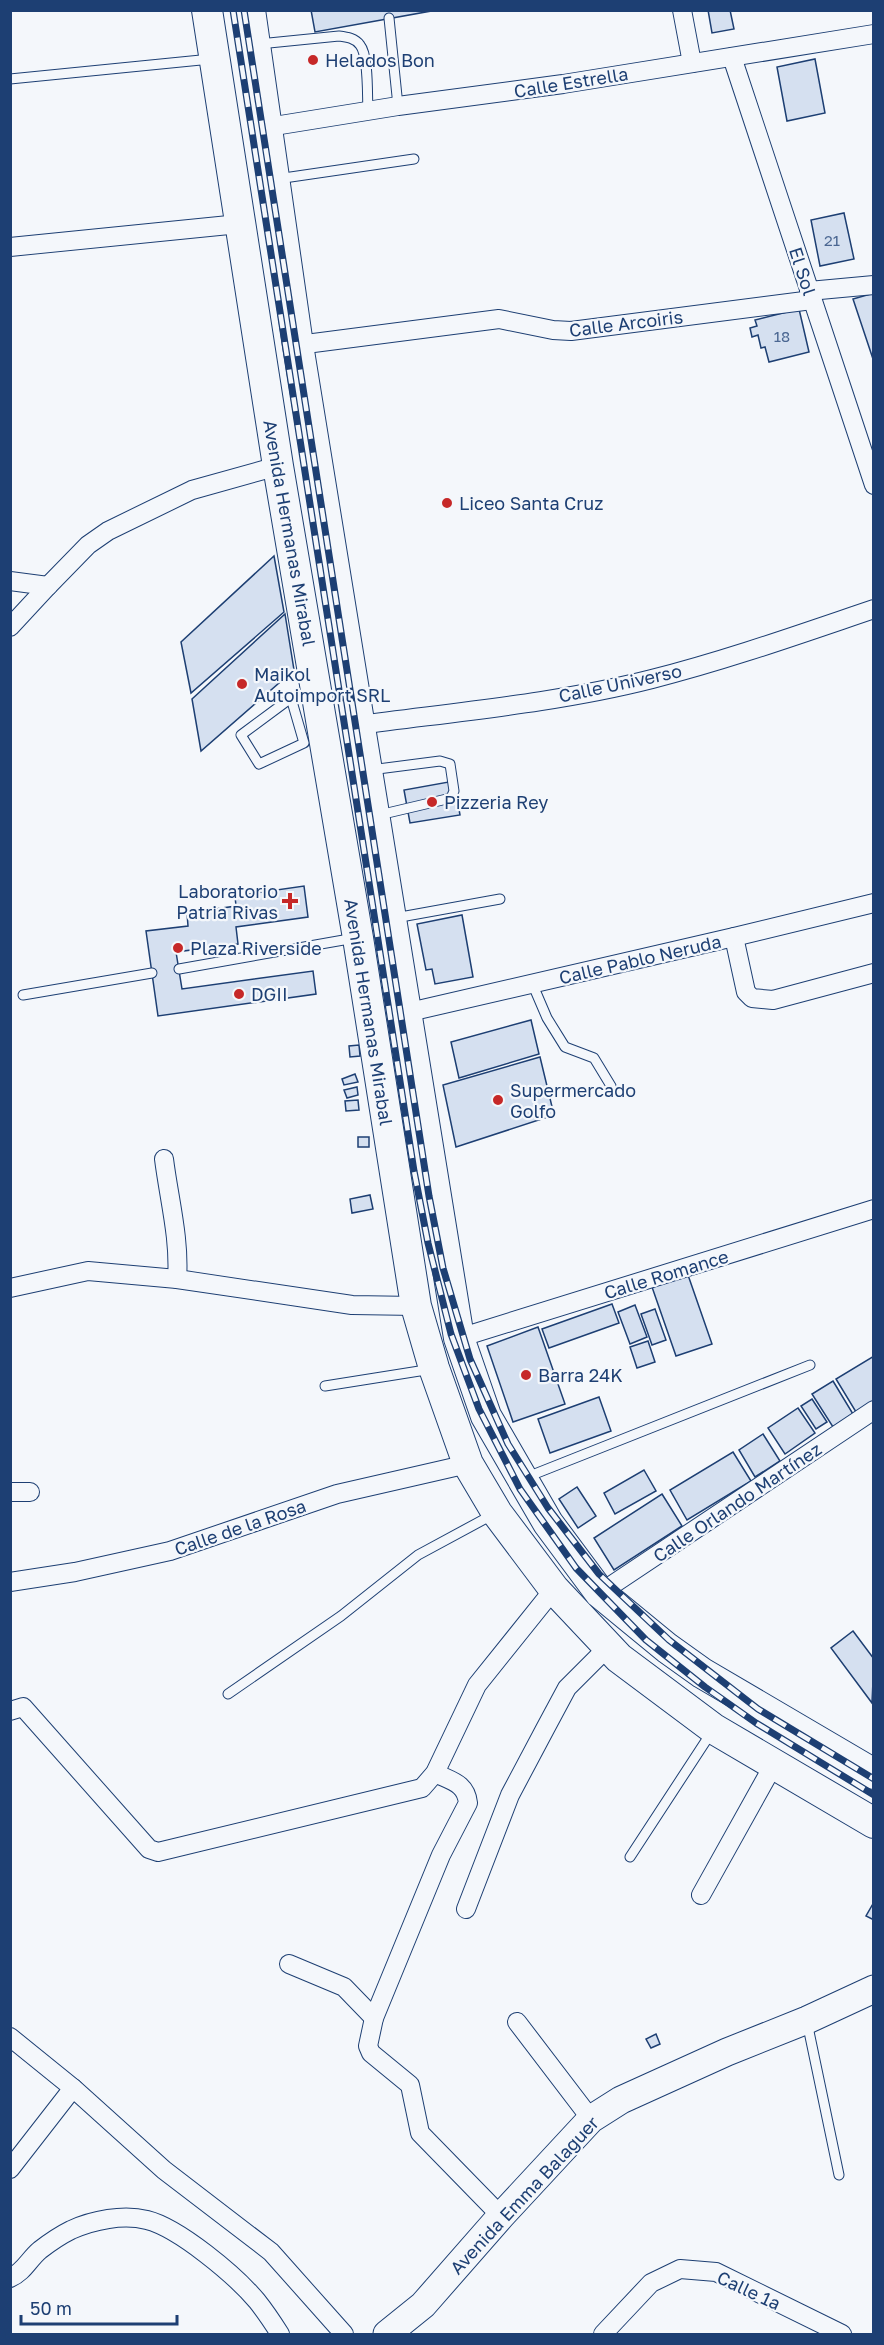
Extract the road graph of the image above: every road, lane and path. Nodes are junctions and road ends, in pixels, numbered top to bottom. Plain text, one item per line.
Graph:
1 (207, 10) edge
2 (250, 10) edge
3 (682, 10) edge
4 (389, 18) dead end
5 (873, 34) edge
6 (255, 44) junction
7 (732, 57) junction
8 (214, 59) junction
9 (692, 63) junction
10 (10, 79) edge
11 (398, 106) junction
12 (368, 111) junction
13 (268, 127) junction
14 (414, 159) dead end
15 (275, 180) junction
16 (239, 225) junction
17 (10, 247) edge
18 (873, 285) edge
19 (811, 296) junction
20 (298, 345) junction
21 (278, 466) junction
22 (873, 484) edge
23 (10, 581) edge
24 (48, 586) junction
25 (873, 609) edge
26 (10, 627) edge
27 (359, 725) junction
28 (312, 729) junction
29 (366, 771) junction
30 (373, 816) junction
31 (500, 899) dead end
32 (873, 903) edge
33 (390, 919) junction
34 (358, 938) junction
35 (734, 938) junction
36 (178, 969) dead end
37 (152, 973) dead end
38 (873, 973) edge
39 (532, 983) junction
40 (23, 995) dead end
41 (405, 1013) junction
42 (611, 1086) dead end
43 (164, 1159) dead end
44 (873, 1209) edge
45 (177, 1279) junction
46 (10, 1288) edge
47 (416, 1306) junction
48 (459, 1338) junction
49 (810, 1365) dead end
50 (434, 1368) junction
51 (325, 1386) dead end
52 (873, 1410) edge
53 (468, 1464) junction
54 (522, 1479) junction
55 (10, 1492) edge
56 (30, 1492) dead end
57 (497, 1513) junction
58 (10, 1582) edge
59 (554, 1588) junction
60 (600, 1593) junction
61 (608, 1647) junction
62 (228, 1694) dead end
63 (10, 1711) edge
64 (714, 1729) junction
65 (774, 1764) junction
66 (435, 1773) junction
67 (873, 1774) edge
68 (873, 1823) edge
69 (630, 1857) dead end
70 (701, 1895) dead end
71 (466, 1909) dead end
72 (289, 1964) dead end
73 (873, 1989) edge
74 (374, 2018) junction
75 (807, 2020) junction
76 (517, 2022) dead end
77 (10, 2037) edge
78 (73, 2088) junction
79 (591, 2119) junction
80 (10, 2169) edge
81 (839, 2175) dead end
82 (501, 2216) junction
83 (10, 2278) edge
84 (280, 2334) edge
85 (344, 2334) edge
86 (387, 2334) edge
87 (603, 2334) edge
88 (842, 2334) edge

1 - 8 main road, Avenida Hermanas Mirabal
2 - 6 main road, Avenida Hermanas Mirabal
3 - 9 street
4 - 11 lane
5 - 7 street, Calle Estrella
6 - 12 lane
6 - 13 main road, Avenida Hermanas Mirabal
7 - 9 street, Calle Estrella
7 - 19 street, El Sol
8 - 10 lane
8 - 16 main road, Avenida Hermanas Mirabal
9 - 11 street, Calle Estrella
11 - 12 street, Calle Estrella
12 - 13 street, Calle Estrella
13 - 15 main road, Avenida Hermanas Mirabal
14 - 15 lane
15 - 20 main road, Avenida Hermanas Mirabal
16 - 17 street
16 - 21 main road, Avenida Hermanas Mirabal
18 - 19 street, Calle Arcoiris
19 - 20 street, Calle Arcoiris
19 - 22 street, El Sol
20 - 27 main road, Avenida Hermanas Mirabal
21 - 24 street
21 - 28 main road, Avenida Hermanas Mirabal
23 - 24 street
24 - 26 street
25 - 27 street, Calle Universo
27 - 29 main road, Avenida Hermanas Mirabal
28 - 28 lane
28 - 34 main road, Avenida Hermanas Mirabal
29 - 30 main road, Avenida Hermanas Mirabal
29 - 30 lane
30 - 33 main road, Avenida Hermanas Mirabal
31 - 33 lane
32 - 35 street, Calle Pablo Neruda
33 - 41 main road, Avenida Hermanas Mirabal
34 - 36 lane
34 - 47 main road, Avenida Hermanas Mirabal
35 - 38 street
35 - 39 street, Calle Pablo Neruda
37 - 40 lane
39 - 41 street, Calle Pablo Neruda
39 - 42 lane
41 - 48 main road, Avenida Hermanas Mirabal
43 - 45 street
44 - 48 street, Calle Romance
45 - 46 street
45 - 47 street
47 - 50 main road, Avenida Hermanas Mirabal
48 - 54 main road, Avenida Hermanas Mirabal
49 - 54 lane
50 - 51 lane
50 - 53 main road, Avenida Hermanas Mirabal
52 - 60 street, Calle Orlando Martínez
53 - 57 main road, Avenida Hermanas Mirabal
53 - 58 street, Calle de la Rosa
54 - 60 main road, Avenida Hermanas Mirabal
55 - 56 street
57 - 59 main road, Avenida Hermanas Mirabal
57 - 62 lane
59 - 61 main road, Avenida Hermanas Mirabal
59 - 66 street
60 - 67 main road, Avenida Hermanas Mirabal
61 - 64 main road, Avenida Hermanas Mirabal
61 - 71 street
63 - 66 street
64 - 65 main road, Avenida Hermanas Mirabal
64 - 69 lane
65 - 68 main road, Avenida Hermanas Mirabal
65 - 70 street
66 - 74 street
72 - 74 street
73 - 75 street, Avenida Emma Balaguer
74 - 82 street
75 - 79 street, Avenida Emma Balaguer
75 - 81 lane
76 - 79 street
77 - 78 street
78 - 80 street
78 - 85 street
79 - 82 street, Avenida Emma Balaguer
82 - 86 street, Avenida Emma Balaguer
83 - 84 street
87 - 88 street, Calle 1a

